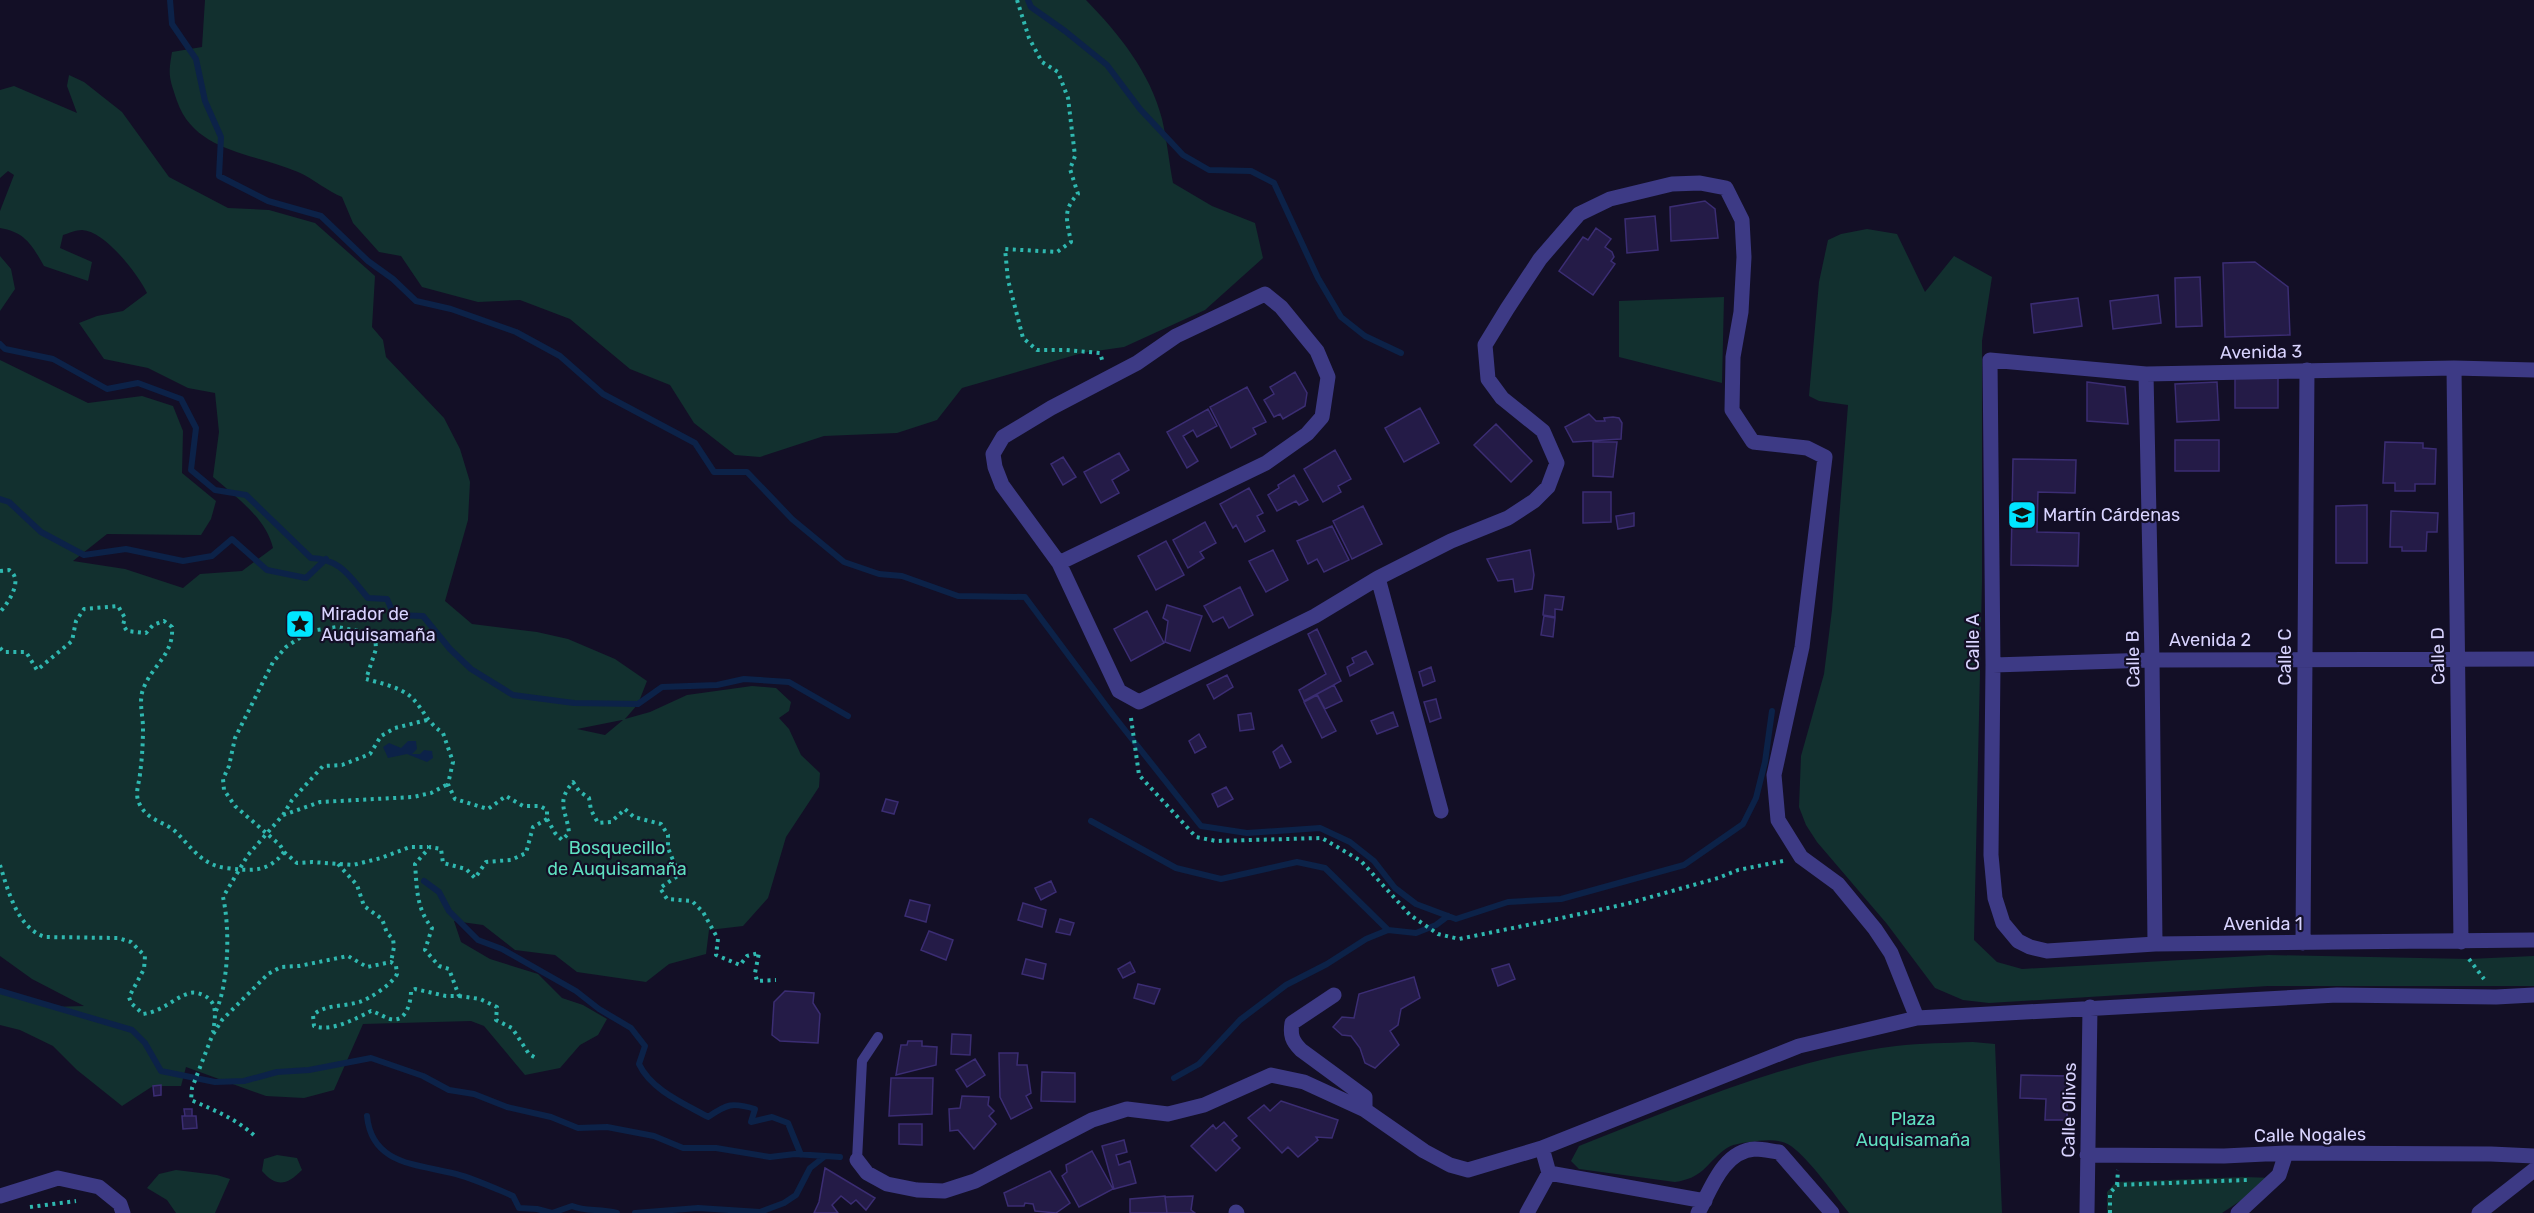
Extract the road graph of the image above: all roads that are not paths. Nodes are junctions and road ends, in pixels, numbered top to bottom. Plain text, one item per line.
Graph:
1 (1990, 360) joint
2 (2454, 369) junction
3 (2307, 370) junction
4 (2534, 370) edge
5 (2146, 374) junction
6 (1059, 563) junction
7 (1378, 578) junction
8 (2457, 659) junction
9 (2534, 659) edge
10 (2152, 660) junction
11 (2305, 660) junction
12 (1993, 664) junction
13 (1441, 811) dead end
14 (2003, 923) joint
15 (2534, 940) edge
16 (2461, 942) junction
17 (2303, 943) junction
18 (2155, 944) junction
19 (1334, 995) dead end
20 (2534, 995) edge
21 (2090, 1007) junction
22 (1917, 1018) junction
23 (878, 1037) dead end
24 (1365, 1110) junction
25 (1542, 1148) junction
26 (2286, 1153) junction
27 (2087, 1155) junction
28 (2534, 1156) edge
29 (857, 1160) joint
30 (2534, 1170) edge
31 (1549, 1173) junction
32 (0, 1197) edge
33 (1702, 1207) edge
34 (123, 1213) edge
35 (1527, 1213) edge
36 (1832, 1213) edge
37 (2087, 1213) edge
38 (2238, 1213) edge
39 (2479, 1213) edge

1 - 5 street, Avenida 3
1 - 12 street, Calle A
2 - 3 street, Avenida 3
2 - 4 street, Avenida 3
2 - 8 street, Calle D
3 - 5 street, Avenida 3
3 - 11 street, Calle C
5 - 10 street, Calle B
6 - 6 street
6 - 7 street
7 - 13 street
7 - 22 street
8 - 9 street, Avenida 2
8 - 11 street, Avenida 2
8 - 16 street, Calle D
10 - 11 street, Avenida 2
10 - 12 street, Avenida 2
10 - 18 street, Calle B
11 - 17 street, Calle C
12 - 14 street, Calle A
14 - 18 street, Avenida 1
15 - 16 street, Avenida 1
16 - 17 street, Avenida 1
17 - 18 street, Avenida 1
19 - 24 street
20 - 21 street
21 - 22 street
21 - 27 street, Calle Olivos
22 - 25 street
23 - 29 lane
24 - 25 street
24 - 29 street
25 - 31 street
26 - 27 street, Calle Nogales
26 - 28 street, Calle Nogales
26 - 38 street
27 - 37 street, Calle Olivos
30 - 39 street
31 - 33 street
31 - 35 street
32 - 34 street
33 - 36 street

